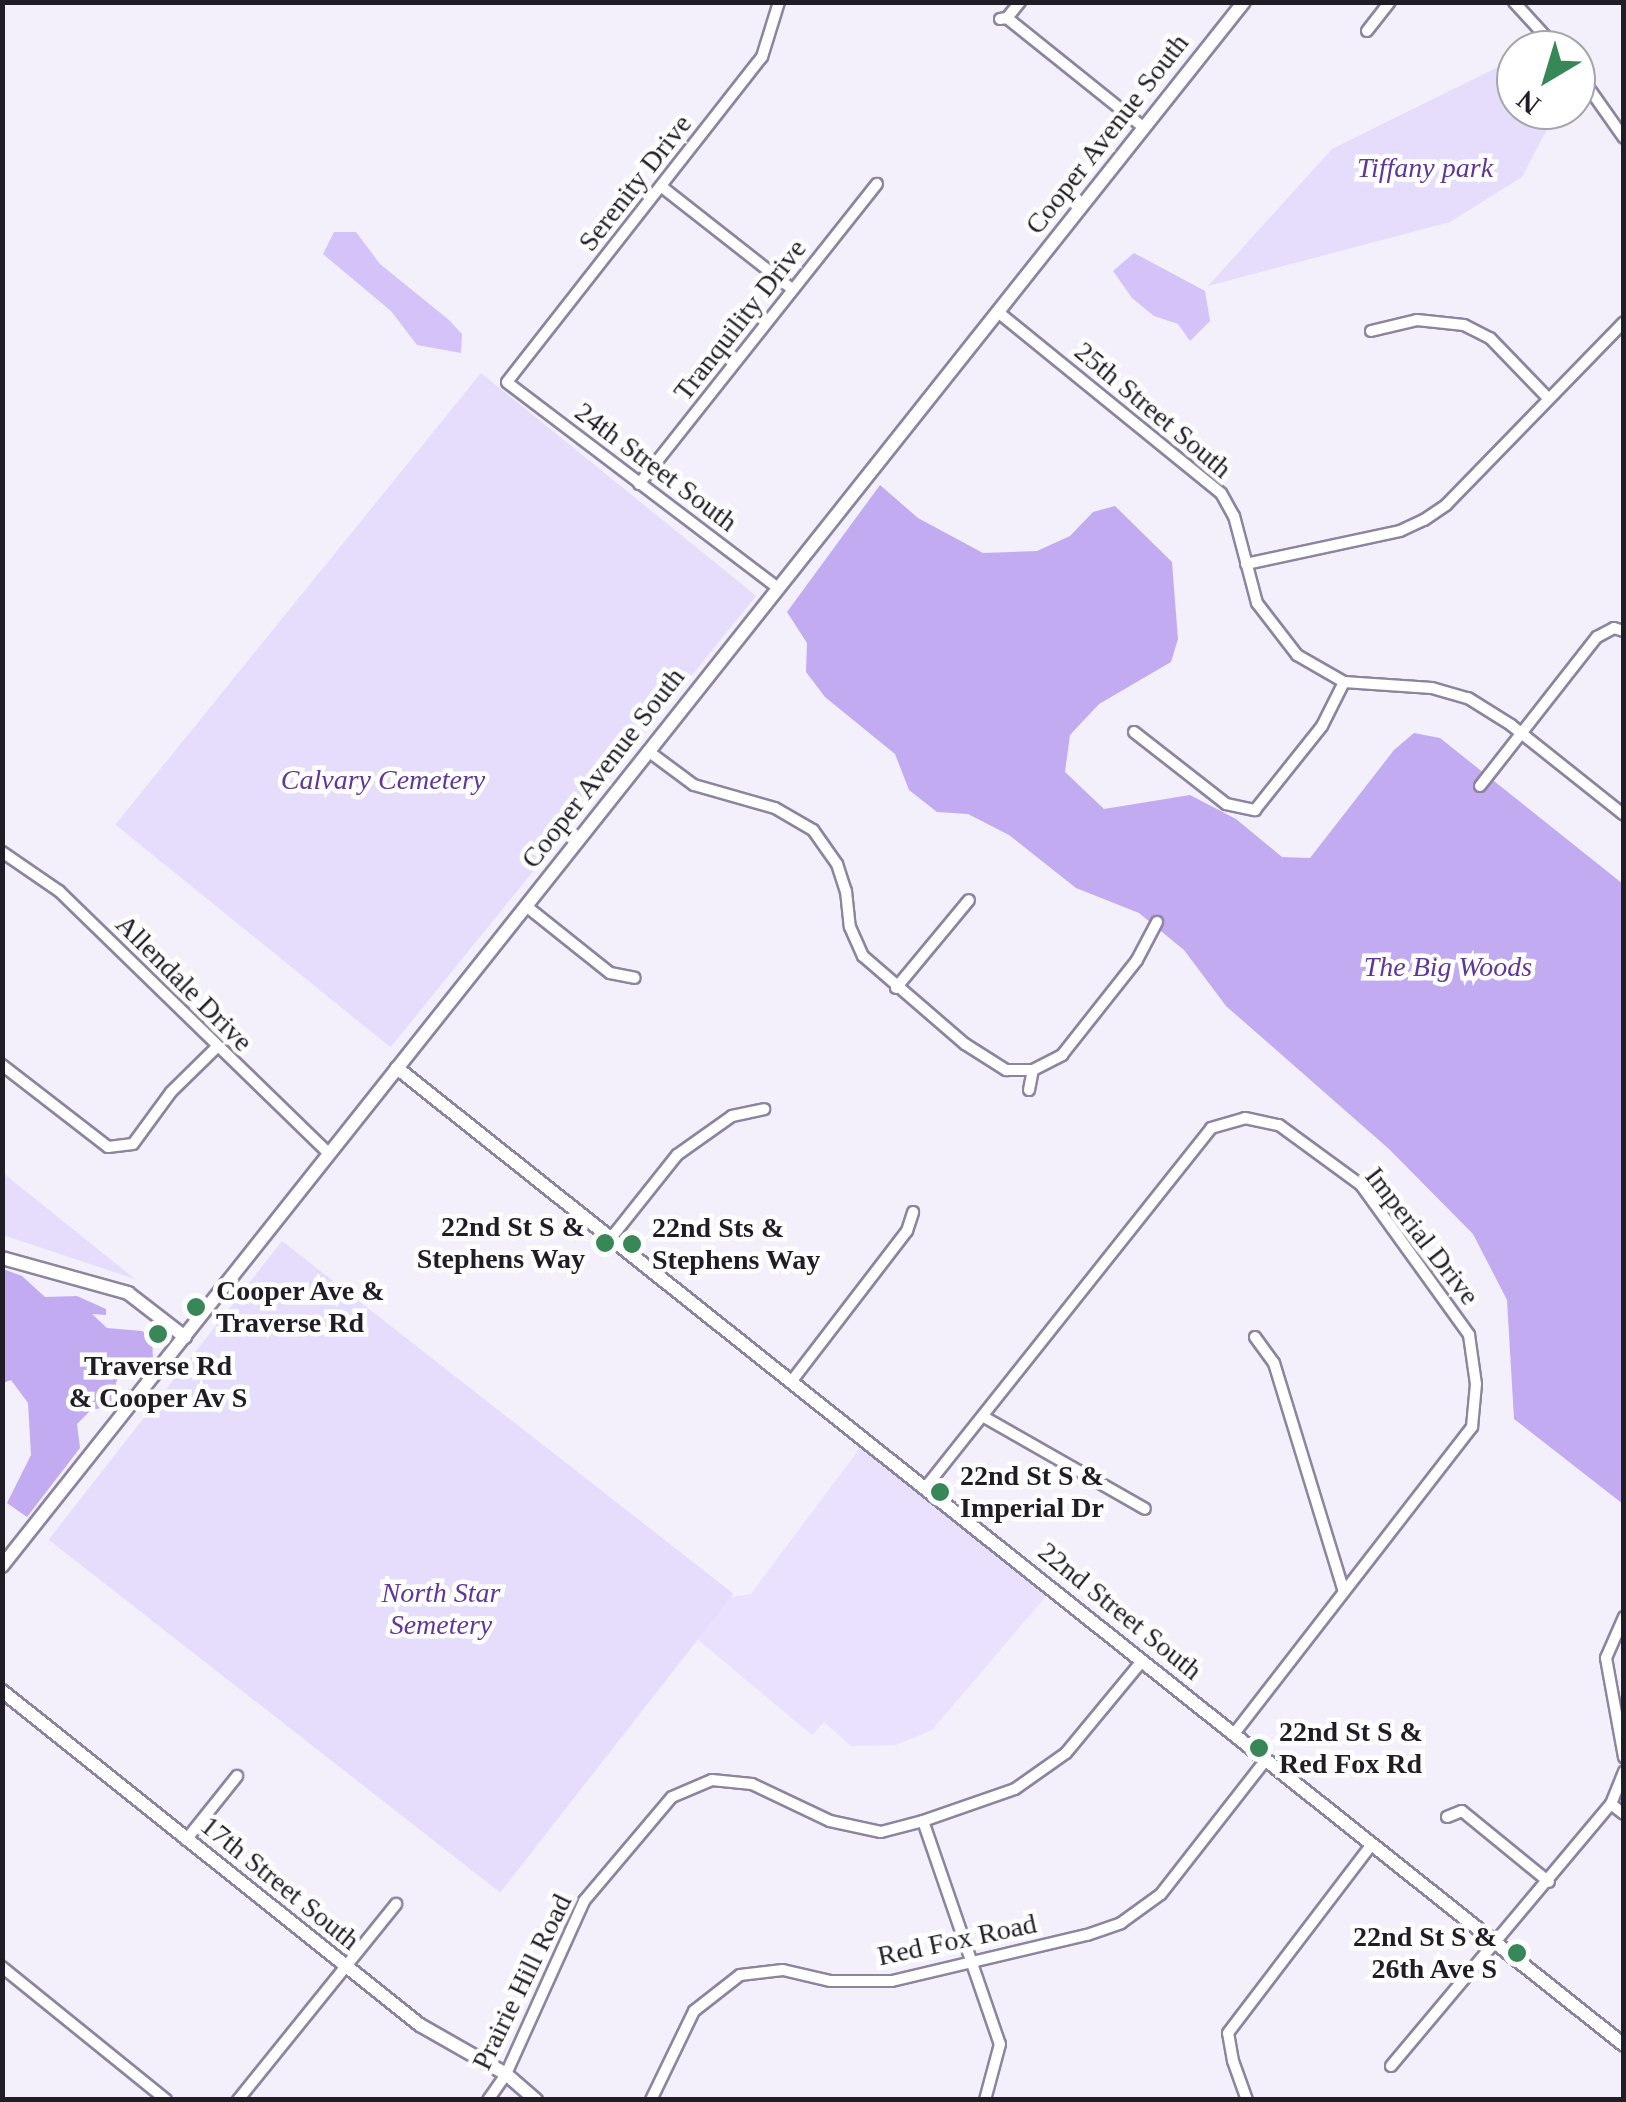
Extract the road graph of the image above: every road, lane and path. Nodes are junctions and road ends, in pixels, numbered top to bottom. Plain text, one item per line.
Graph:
1 (779, 2) edge
2 (1020, 2) edge
3 (1244, 2) edge
4 (1390, 2) edge
5 (1514, 2) edge
6 (1540, 30) edge
7 (1368, 31) dead end
8 (1596, 98) edge
9 (1143, 127) junction
10 (1624, 138) edge
11 (877, 184) dead end
12 (662, 187) junction
13 (792, 289) junction
14 (998, 312) junction
15 (1624, 322) edge
16 (1370, 331) dead end
17 (507, 382) joint
18 (1547, 397) junction
19 (639, 484) junction
20 (1246, 564) junction
21 (778, 588) junction
22 (1624, 632) edge
23 (1344, 682) junction
24 (1134, 732) dead end
25 (1520, 734) junction
26 (648, 751) junction
27 (1480, 786) dead end
28 (1624, 815) edge
29 (2, 852) edge
30 (968, 900) dead end
31 (526, 906) junction
32 (1157, 922) dead end
33 (635, 978) dead end
34 (896, 988) junction
35 (216, 1048) junction
36 (2, 1065) edge
37 (398, 1068) junction
38 (1033, 1070) junction
39 (1029, 1090) dead end
40 (764, 1108) dead end
41 (329, 1154) junction
42 (913, 1212) dead end
43 (611, 1238) junction
44 (2, 1258) edge
45 (1256, 1336) dead end
46 (185, 1338) junction
47 (791, 1382) junction
48 (984, 1418) junction
49 (925, 1488) junction
50 (1145, 1508) dead end
51 (2, 1566) edge
52 (1344, 1592) junction
53 (1624, 1617) edge
54 (1142, 1661) junction
55 (2, 1691) edge
56 (1234, 1734) junction
57 (1624, 1757) edge
58 (1264, 1761) junction
59 (1624, 1771) edge
60 (237, 1776) dead end
61 (1611, 1804) junction
62 (1624, 1814) edge
63 (1447, 1817) dead end
64 (923, 1821) junction
65 (186, 1840) junction
66 (1372, 1844) junction
67 (1549, 1882) junction
68 (396, 1904) dead end
69 (1498, 1944) junction
70 (975, 1960) junction
71 (2, 1967) edge
72 (345, 1967) junction
73 (1624, 2045) edge
74 (1391, 2066) dead end
75 (506, 2074) junction
76 (166, 2100) edge
77 (238, 2100) edge
78 (488, 2100) edge
79 (536, 2100) edge
80 (651, 2100) edge
81 (985, 2100) edge
82 (1247, 2100) edge

1 - 12 street, Serenity Drive
2 - 9 street
3 - 9 street, Cooper Avenue South
4 - 7 street
5 - 6 street
8 - 10 street
9 - 14 street, Cooper Avenue South
11 - 13 street, Tranquility Drive
12 - 13 street
12 - 17 street, Serenity Drive
13 - 19 street, Tranquility Drive
14 - 20 street, 25th Street South
14 - 21 street, Cooper Avenue South
15 - 18 street
16 - 18 street
17 - 19 street, 24th Street South
18 - 20 street
19 - 21 street, 24th Street South
20 - 23 street, 25th Street South
21 - 26 street, Cooper Avenue South
22 - 25 street
23 - 24 street
23 - 25 street, 25th Street South
25 - 27 street
25 - 28 street, 25th Street South
26 - 31 street, Cooper Avenue South
26 - 34 street
29 - 35 street, Allendale Drive
30 - 34 street
31 - 33 street
31 - 37 street, Cooper Avenue South
32 - 38 street
34 - 38 street
35 - 36 street
35 - 41 street, Allendale Drive
37 - 41 street, Cooper Avenue South
37 - 43 street, 22nd Street South
38 - 39 street
40 - 43 street
41 - 46 street, Cooper Avenue South
42 - 47 street
43 - 47 street, 22nd Street South
44 - 46 street
45 - 52 street
46 - 51 street, Cooper Avenue South
47 - 49 street, 22nd Street South
48 - 49 street, Imperial Drive
48 - 50 street
48 - 52 street, Imperial Drive
49 - 54 street, 22nd Street South
52 - 56 street, Imperial Drive
53 - 57 street
54 - 56 street, 22nd Street South
54 - 64 street, Prairie Hill Road
55 - 65 street, 17th Street South
56 - 58 street, 22nd Street South
58 - 66 street, 22nd Street South
58 - 70 street, Red Fox Road
59 - 61 street
60 - 65 street
61 - 62 street
61 - 67 street
63 - 67 street
64 - 70 street
64 - 75 street, Prairie Hill Road
65 - 72 street, 17th Street South
66 - 69 street, 22nd Street South
66 - 82 street
67 - 69 street
68 - 72 street
69 - 73 street, 22nd Street South
69 - 74 street
70 - 80 street, Red Fox Road
70 - 81 street
71 - 76 street
72 - 75 street, 17th Street South
72 - 77 street
75 - 78 street, Prairie Hill Road
75 - 79 street, 17th Street South

